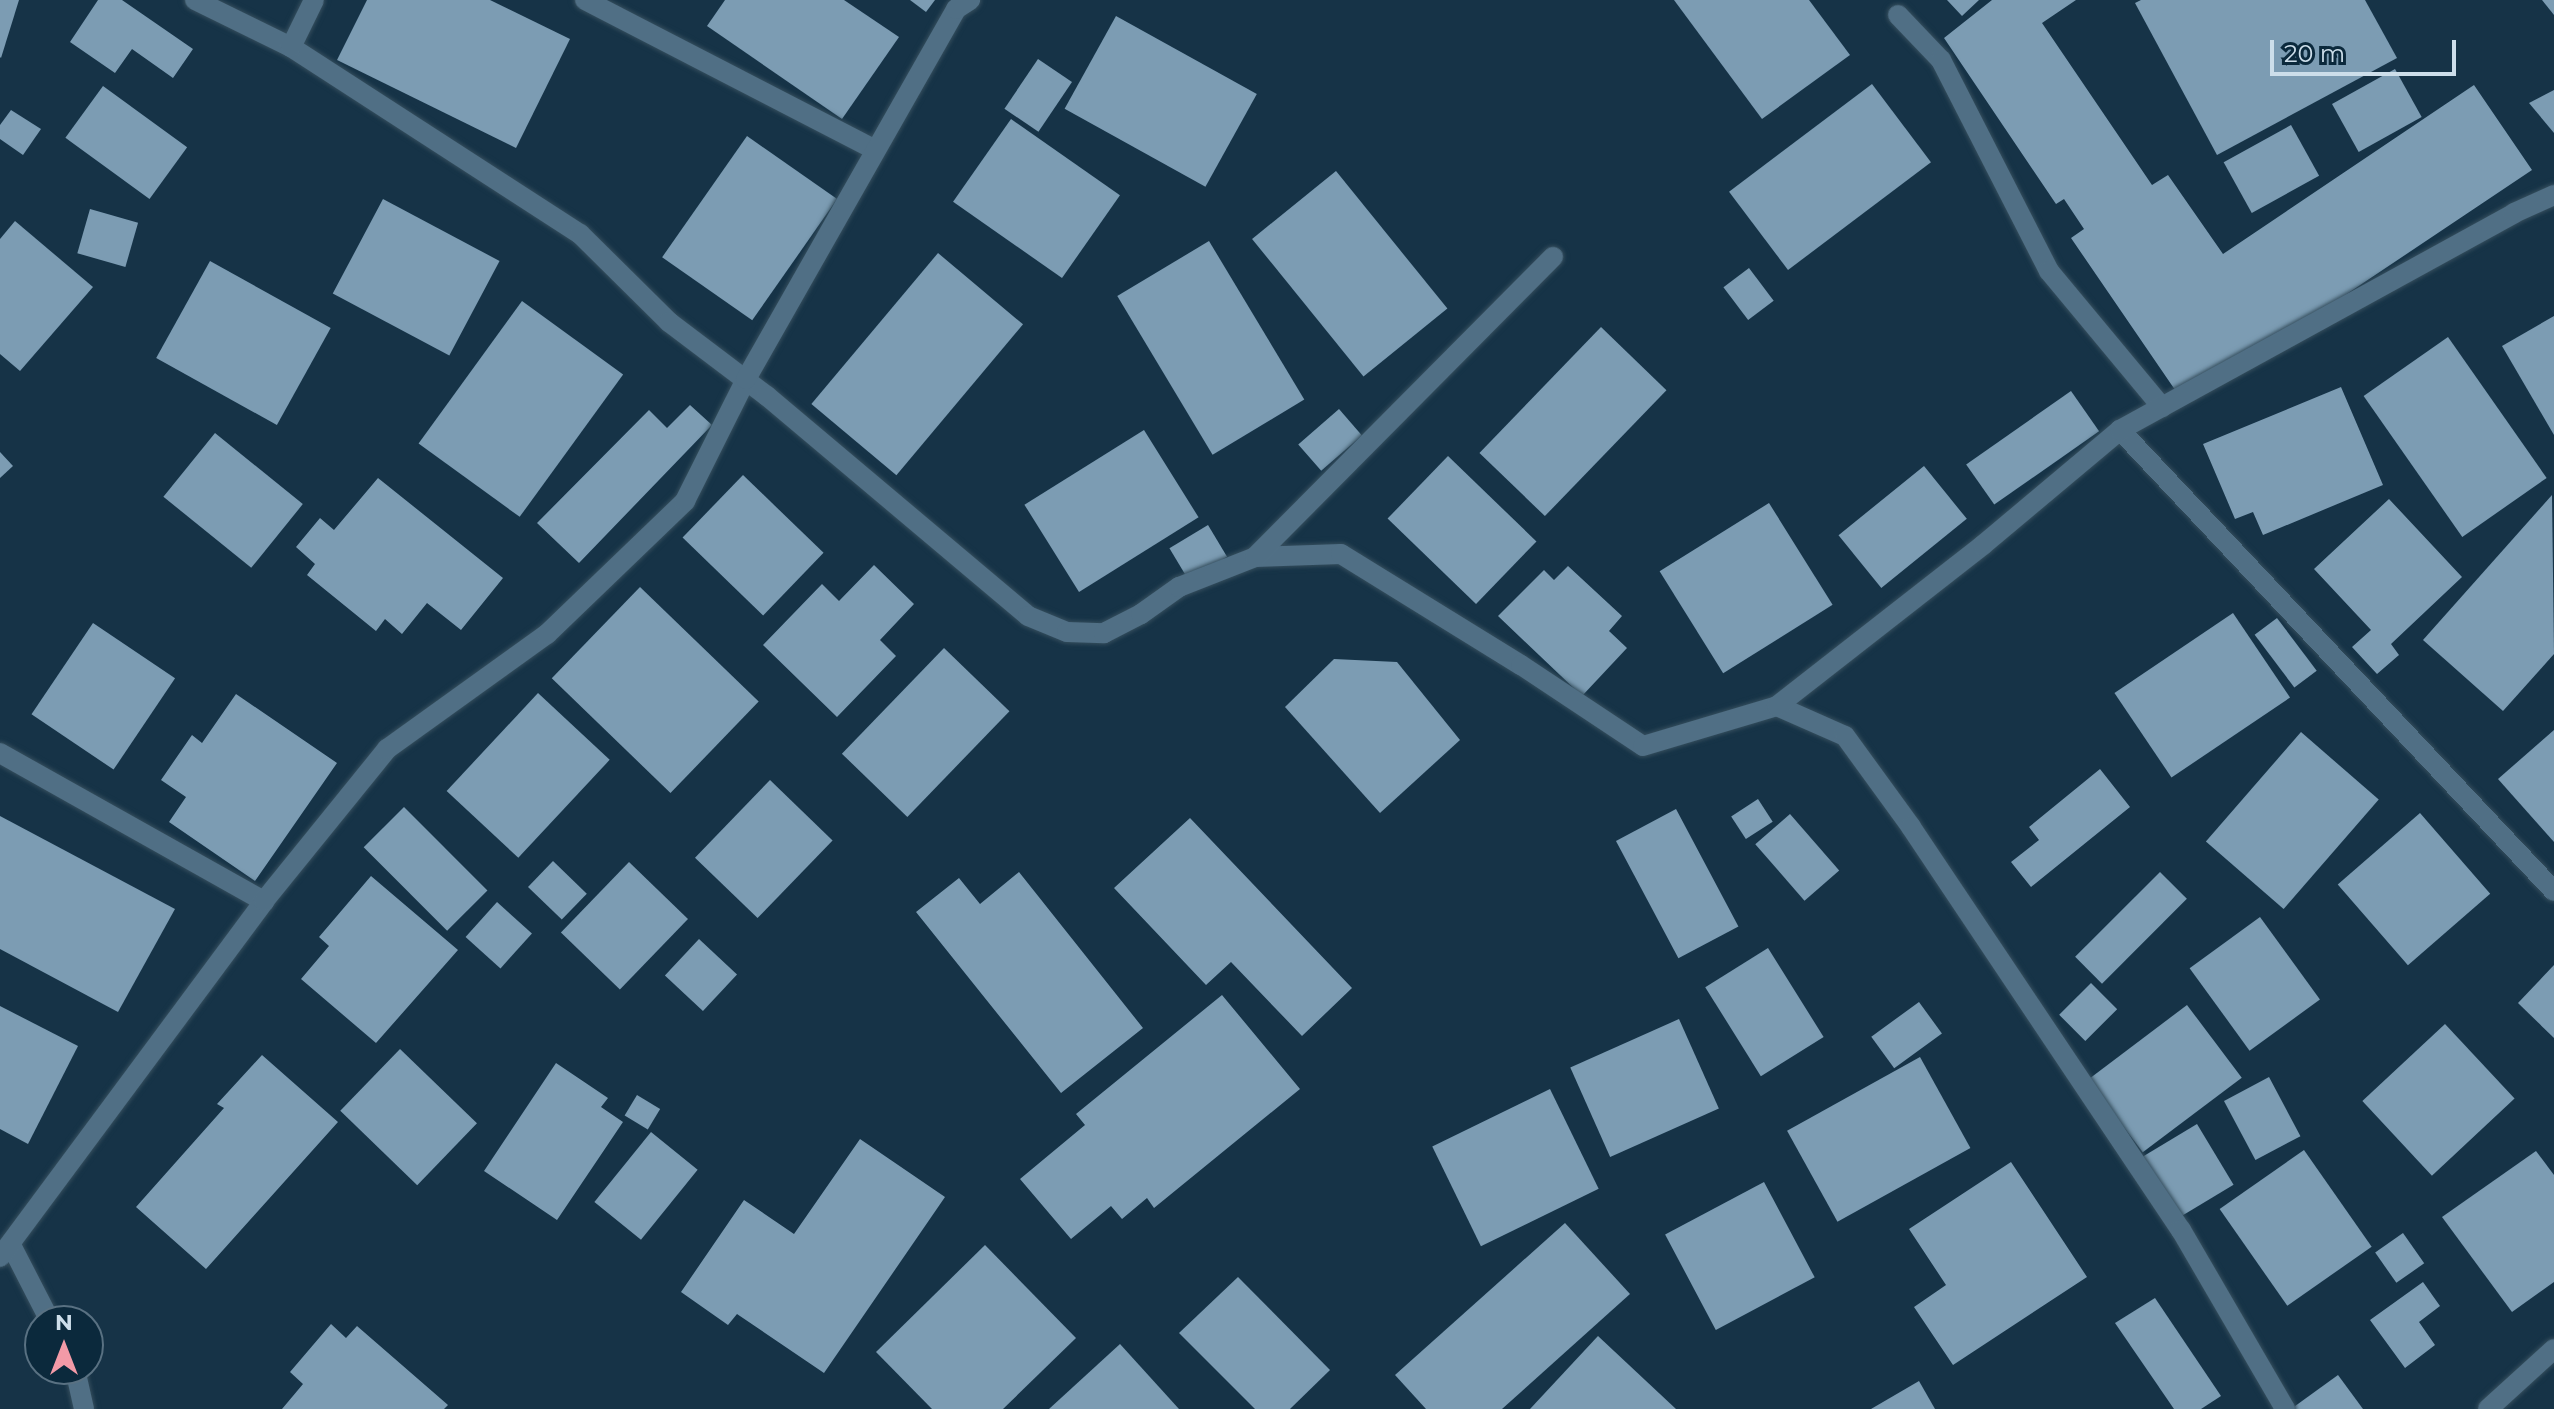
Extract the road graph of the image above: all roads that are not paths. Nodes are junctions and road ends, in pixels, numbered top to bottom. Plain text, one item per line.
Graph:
1 (195, 0) edge
2 (314, 0) edge
3 (585, 0) edge
4 (970, 0) edge
5 (1898, 15) dead end
6 (291, 47) junction
7 (876, 150) junction
8 (2554, 195) edge
9 (1553, 257) dead end
10 (746, 379) junction
11 (2162, 407) junction
12 (2120, 430) junction
13 (1255, 557) junction
14 (1777, 706) junction
15 (0, 753) edge
16 (2554, 891) edge
17 (264, 901) junction
18 (6, 1251) edge
19 (40, 1305) edge
20 (2554, 1349) edge
21 (79, 1385) edge
22 (84, 1409) edge
23 (2285, 1409) edge
24 (2488, 1409) edge

1 - 6 street
2 - 6 street
3 - 7 street
4 - 7 street
5 - 11 street
6 - 10 street
7 - 10 street
8 - 11 street
9 - 13 street
10 - 13 street
10 - 17 street
11 - 12 street
12 - 14 street
12 - 16 street
13 - 14 street
14 - 23 street
15 - 17 street
17 - 18 street
18 - 19 street
20 - 24 street
21 - 22 street

